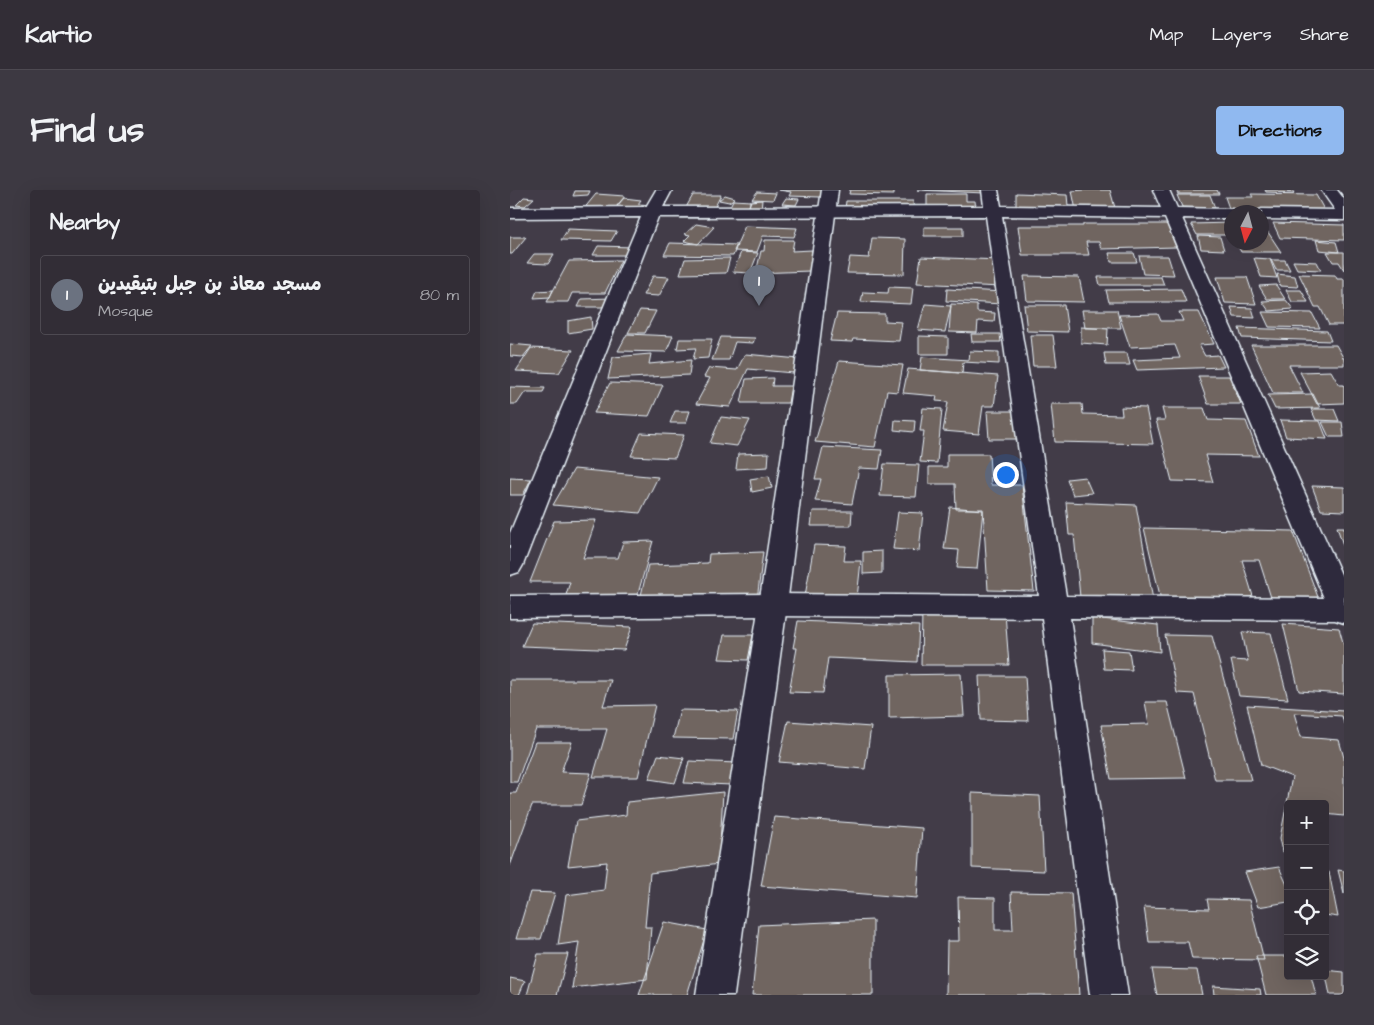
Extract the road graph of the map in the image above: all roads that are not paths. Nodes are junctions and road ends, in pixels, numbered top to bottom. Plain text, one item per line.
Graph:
1 (664, 190) edge
2 (1161, 190) edge
3 (1329, 190) edge
4 (991, 200) edge
5 (828, 201) edge
6 (1344, 210) edge
7 (652, 212) junction
8 (510, 213) edge
9 (1170, 213) junction
10 (1224, 214) edge
11 (1269, 214) edge
12 (1344, 215) edge
13 (510, 565) edge
14 (773, 605) junction
15 (1054, 606) junction
16 (510, 607) edge
17 (1344, 610) edge
18 (715, 995) edge
19 (1109, 995) edge

1 - 7 street
2 - 9 street
3 - 6 street
4 - 5 street
4 - 9 street
4 - 15 street
5 - 7 street
5 - 14 street
7 - 8 street
7 - 13 street
9 - 10 street
9 - 17 street
11 - 12 street
14 - 15 street
14 - 16 street
14 - 18 street
15 - 17 street
15 - 19 street

